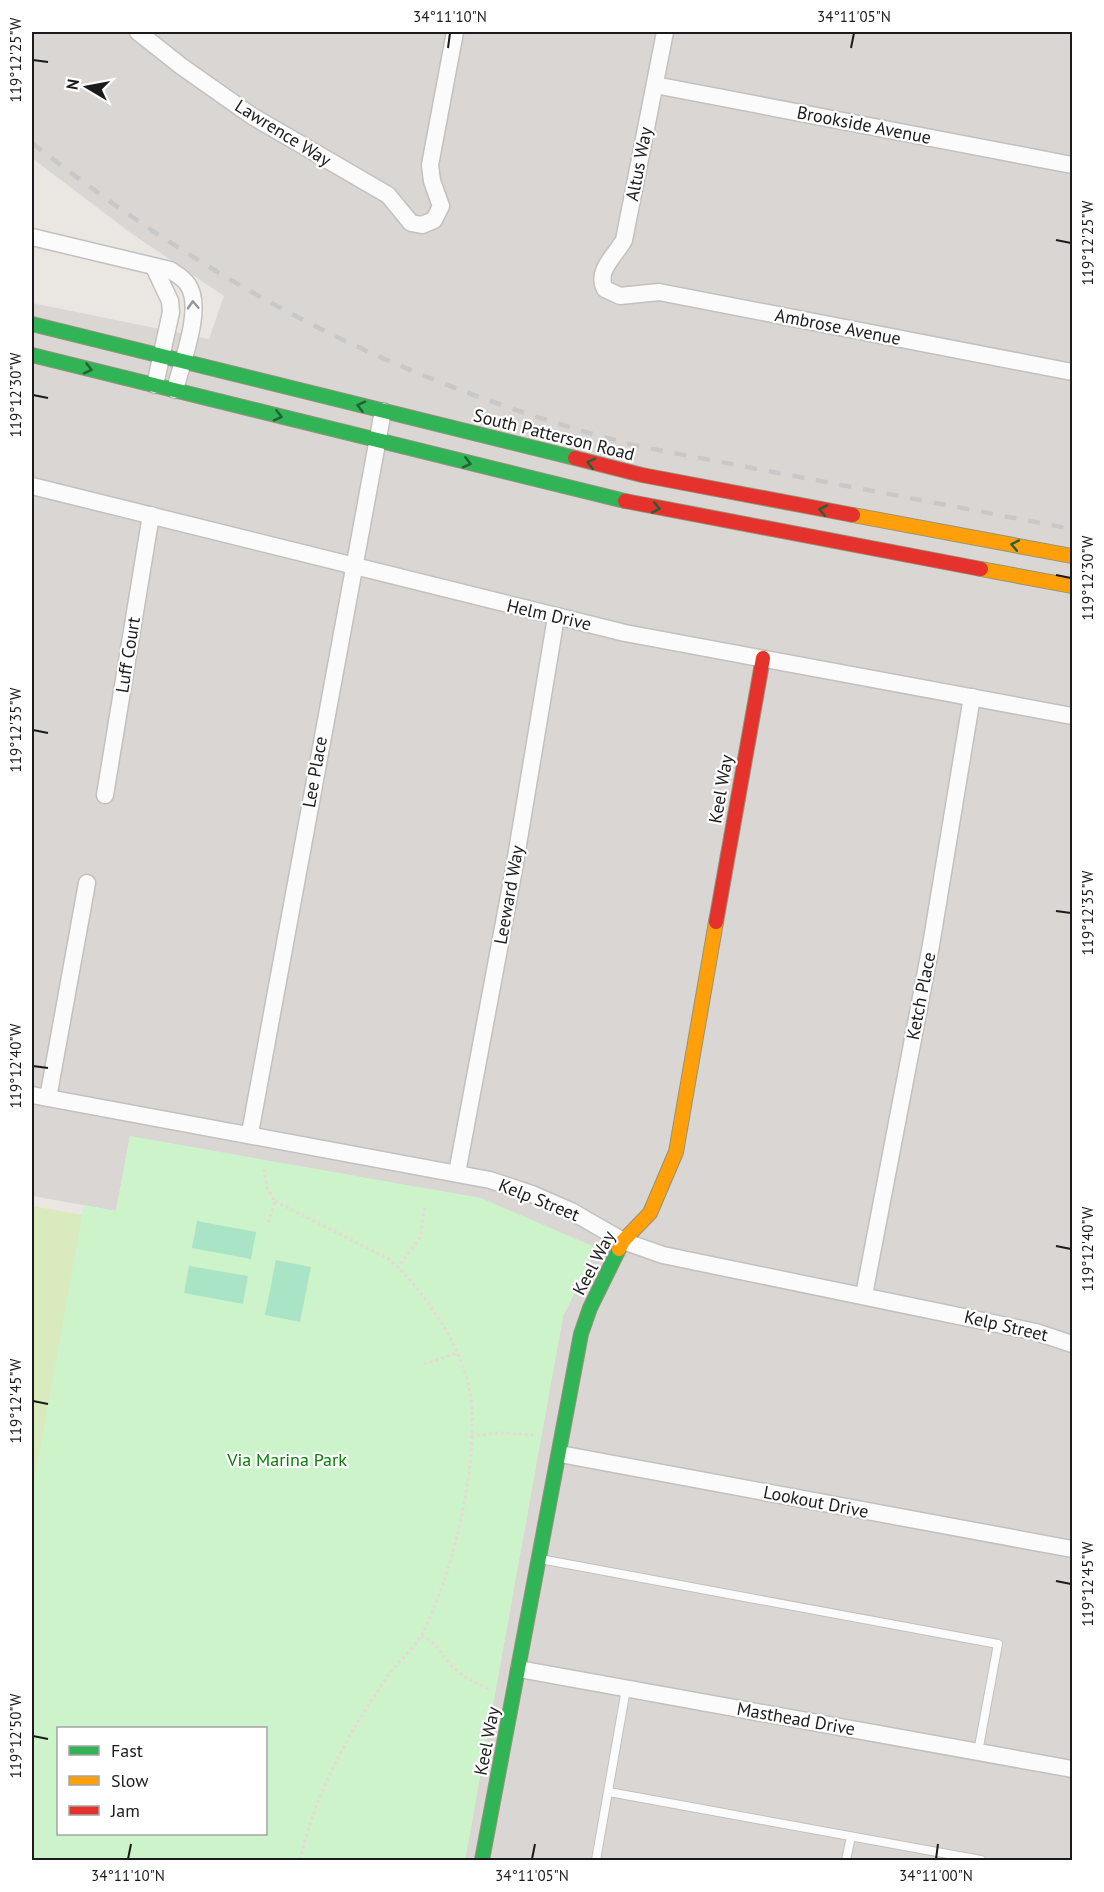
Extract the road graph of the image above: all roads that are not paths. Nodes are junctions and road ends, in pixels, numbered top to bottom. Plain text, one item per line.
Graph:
1 (138, 32) edge
2 (455, 32) edge
3 (665, 32) edge
4 (655, 85) junction
5 (1072, 165) edge
6 (32, 237) edge
7 (154, 267) junction
8 (605, 289) joint
9 (32, 324) edge
10 (32, 355) edge
11 (163, 357) junction
12 (182, 362) junction
13 (1072, 372) edge
14 (155, 385) junction
15 (175, 390) junction
16 (383, 411) junction
17 (378, 441) junction
18 (32, 486) edge
19 (151, 515) junction
20 (1072, 556) edge
21 (352, 567) junction
22 (1072, 586) edge
23 (556, 617) junction
24 (763, 658) junction
25 (972, 697) junction
26 (1072, 716) edge
27 (105, 795) dead end
28 (87, 883) dead end
29 (40, 1096) edge
30 (250, 1133) junction
31 (457, 1173) junction
32 (623, 1241) junction
33 (864, 1295) junction
34 (1072, 1344) edge
35 (560, 1454) junction
36 (1072, 1550) edge
37 (540, 1559) junction
38 (519, 1669) junction
39 (626, 1689) junction
40 (978, 1752) junction
41 (1072, 1769) edge
42 (609, 1792) junction
43 (851, 1837) junction
44 (482, 1860) edge
45 (596, 1860) edge
46 (846, 1860) edge
47 (981, 1860) edge

1 - 2 street, Lawrence Way
3 - 4 street, Altus Way
4 - 5 street, Brookside Avenue
4 - 8 street, Altus Way
6 - 7 street
7 - 11 street
12 -> 7 street
8 - 13 street, Ambrose Avenue
9 - 11 street, South Patterson Road
10 -> 14 street
11 - 12 street, South Patterson Road
11 - 14 street
12 - 15 street
16 -> 12 street, South Patterson Road
14 - 15 street
15 -> 17 street
16 - 17 street, Lee Place
20 -> 16 street, South Patterson Road
17 - 21 street, Lee Place
17 -> 22 street
18 - 19 street, Helm Drive
19 - 21 street, Helm Drive
19 - 27 street, Luff Court
21 - 23 street, Helm Drive
21 - 30 street, Lee Place
23 - 24 street, Helm Drive
23 - 31 street, Leeward Way
24 - 25 street, Helm Drive
24 - 32 street, Keel Way
25 - 26 street, Helm Drive
25 - 33 street, Ketch Place
28 - 29 street
29 - 30 street, Kelp Street
30 - 31 street, Kelp Street
31 - 32 street, Kelp Street
32 - 33 street, Kelp Street
32 - 35 street, Keel Way
33 - 34 street, Kelp Street
35 - 36 street, Lookout Drive
35 - 37 street, Keel Way
37 - 38 street, Keel Way
37 - 40 lane
38 - 39 street, Masthead Drive
38 - 44 street, Keel Way
39 - 40 street, Masthead Drive
39 - 42 lane
40 - 41 street, Masthead Drive
42 - 43 lane
42 - 45 lane
43 - 46 lane
43 - 47 lane

